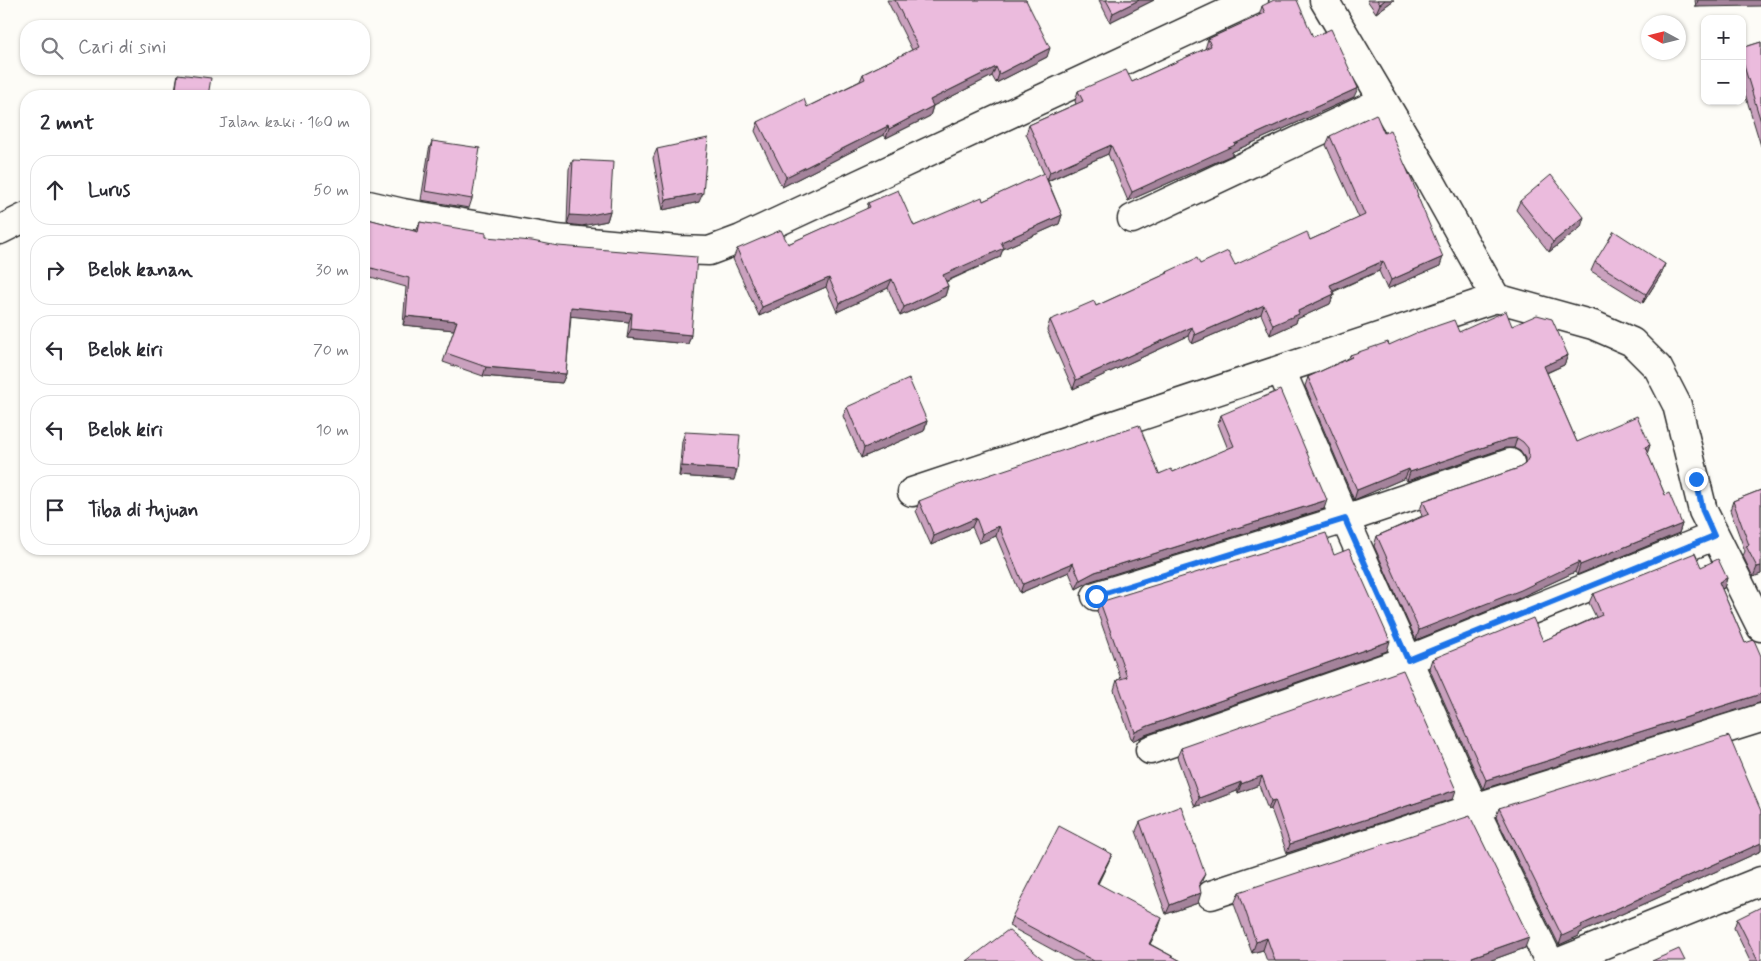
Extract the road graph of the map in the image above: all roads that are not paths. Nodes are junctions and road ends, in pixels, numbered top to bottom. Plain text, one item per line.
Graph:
1 (1254, 0) edge
2 (1324, 0) edge
3 (1383, 101) junction
4 (370, 205) edge
5 (1132, 219) dead end
6 (20, 220) edge
7 (0, 230) edge
8 (1496, 298) junction
9 (1281, 370) junction
10 (1510, 463) dead end
11 (912, 492) dead end
12 (1345, 519) junction
13 (1714, 536) junction
14 (1096, 596) dead end
15 (1761, 627) edge
16 (1408, 660) junction
17 (1761, 718) edge
18 (1150, 750) dead end
19 (1474, 808) junction
20 (1761, 881) edge
21 (1212, 894) dead end
22 (1549, 961) edge
23 (1562, 961) edge

1 - 4 street
2 - 3 street
3 - 5 street
3 - 8 street
6 - 7 street
8 - 9 street
8 - 13 street
9 - 11 street
9 - 12 street
10 - 12 street
12 - 14 street
12 - 16 street
13 - 15 street
13 - 16 street
16 - 18 street
16 - 19 street
17 - 19 street
19 - 21 street
19 - 22 street
20 - 23 street

